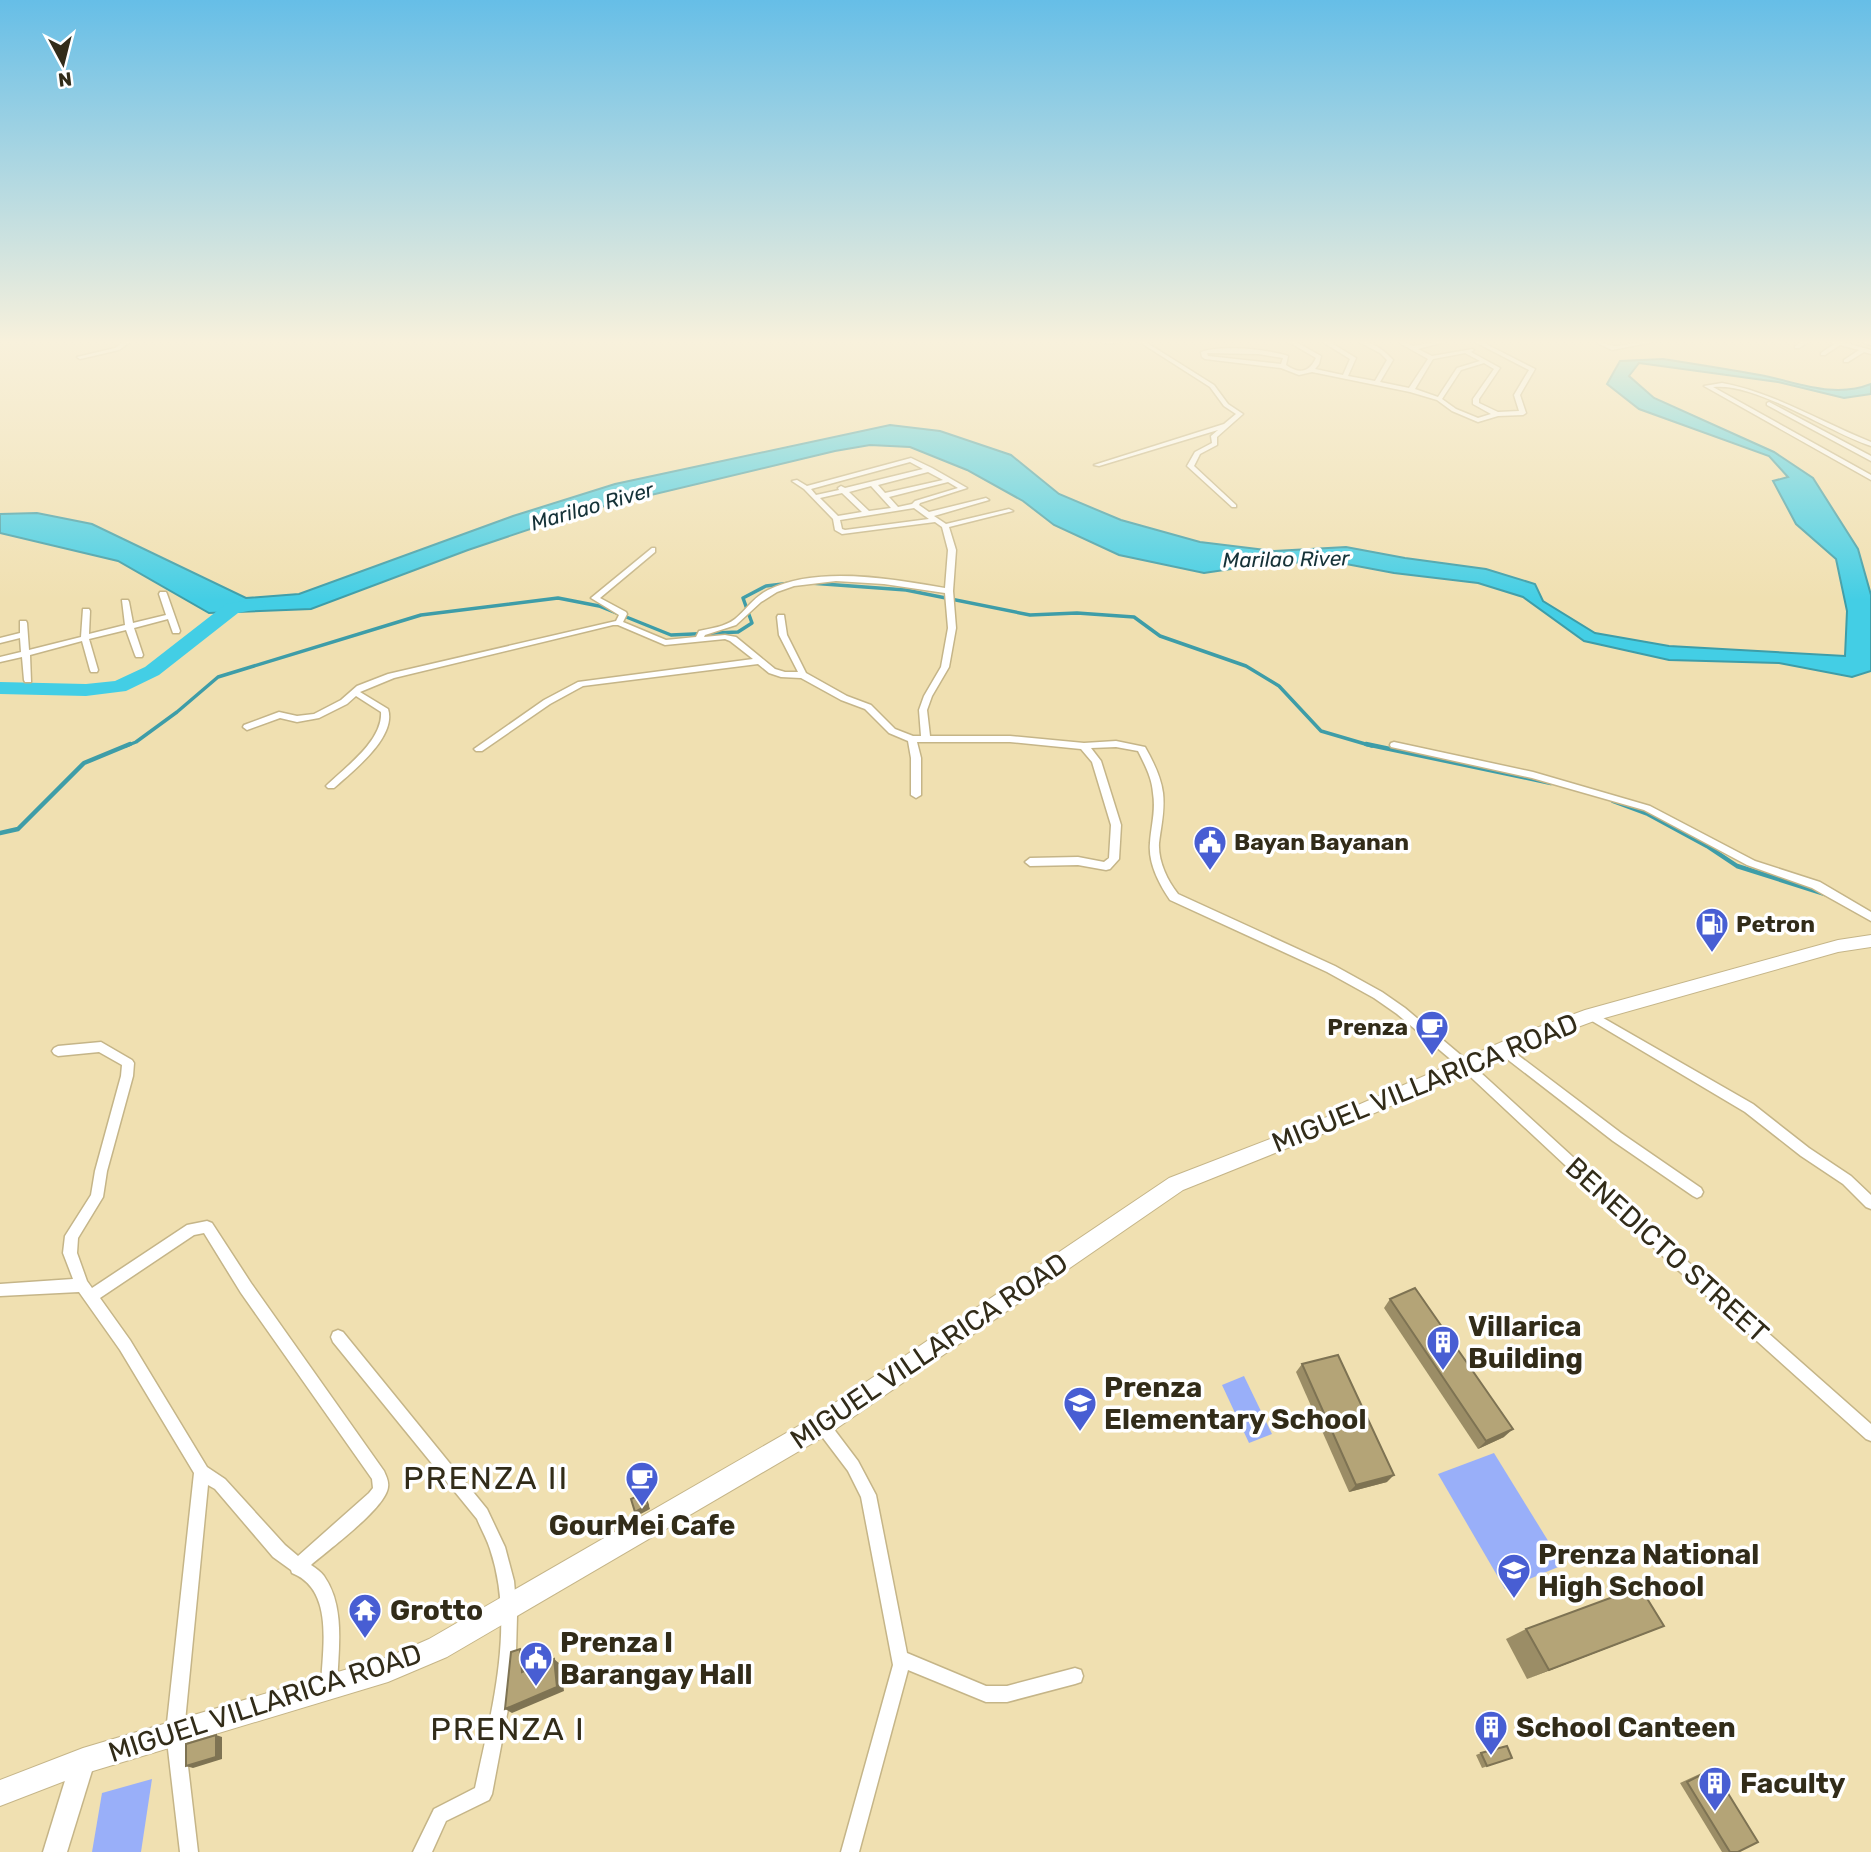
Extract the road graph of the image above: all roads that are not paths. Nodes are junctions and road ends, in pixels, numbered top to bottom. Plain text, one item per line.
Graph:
1 (1218, 427) edge
2 (1222, 427) edge
3 (1781, 427) edge
4 (1814, 427) edge
5 (1834, 427) edge
6 (1854, 438) junction
7 (1836, 440) junction
8 (1811, 444) junction
9 (1871, 444) edge
10 (1871, 459) edge
11 (1097, 465) dead end
12 (930, 469) junction
13 (1871, 478) edge
14 (833, 480) junction
15 (950, 480) junction
16 (795, 481) dead end
17 (873, 484) junction
18 (806, 488) junction
19 (844, 491) junction
20 (883, 496) junction
21 (815, 497) junction
22 (986, 500) dead end
23 (915, 506) junction
24 (1234, 506) dead end
25 (896, 509) junction
26 (1009, 511) dead end
27 (867, 513) junction
28 (931, 517) junction
29 (836, 518) junction
30 (945, 526) junction
31 (653, 550) dead end
32 (163, 594) dead end
33 (949, 596) junction
34 (125, 602) dead end
35 (86, 611) dead end
36 (170, 615) junction
37 (781, 617) dead end
38 (23, 623) dead end
39 (619, 623) junction
40 (130, 626) junction
41 (176, 631) dead end
42 (25, 634) junction
43 (85, 638) junction
44 (0, 641) edge
45 (698, 641) junction
46 (25, 652) junction
47 (139, 654) dead end
48 (0, 660) edge
49 (759, 661) junction
50 (94, 670) dead end
51 (803, 674) junction
52 (28, 680) dead end
53 (356, 693) junction
54 (247, 727) dead end
55 (926, 738) junction
56 (912, 739) junction
57 (1394, 745) dead end
58 (1084, 746) junction
59 (479, 749) dead end
60 (331, 786) dead end
61 (916, 795) dead end
62 (1030, 862) dead end
63 (1871, 917) edge
64 (1871, 941) edge
65 (1591, 1015) junction
66 (1502, 1049) junction
67 (58, 1051) dead end
68 (1465, 1065) junction
69 (1697, 1192) dead end
70 (1871, 1203) edge
71 (0, 1290) edge
72 (86, 1291) junction
73 (338, 1337) dead end
74 (822, 1425) junction
75 (1871, 1434) edge
76 (202, 1472) junction
77 (298, 1567) junction
78 (510, 1605) junction
79 (900, 1658) junction
80 (1075, 1676) dead end
81 (329, 1688) junction
82 (175, 1732) junction
83 (83, 1761) junction
84 (0, 1793) edge
85 (55, 1852) edge
86 (189, 1852) edge
87 (422, 1852) edge
88 (850, 1852) edge

1 - 11 street
2 - 24 street
3 - 8 street
4 - 7 street
5 - 6 street
6 - 7 street
6 - 9 street
7 - 8 street
7 - 10 street
8 - 13 street
12 - 14 street
12 - 15 street
12 - 17 street
14 - 18 street
14 - 19 street
15 - 20 street
15 - 23 street
16 - 18 street
17 - 19 street
17 - 20 street
18 - 21 street
19 - 21 street
19 - 27 street
20 - 25 street
21 - 29 street
22 - 28 street
23 - 25 street
23 - 28 street
25 - 27 street
26 - 30 street
27 - 29 street
28 - 29 street
28 - 30 street
30 - 33 street
31 - 39 street
32 - 36 street
33 - 45 street
33 - 55 street
34 - 40 street
35 - 43 street
36 - 40 street
36 - 41 street
37 - 51 street
38 - 42 street
39 - 45 street
39 - 53 street
40 - 43 street
40 - 47 street
42 - 44 street
42 - 46 street
43 - 46 street
43 - 50 street
45 - 49 street
46 - 48 street
46 - 52 street
49 - 51 street
49 - 59 street
51 - 56 street
53 - 54 street
53 - 60 street
55 - 56 street, BENEDICTO STREET
55 - 58 street, BENEDICTO STREET
56 - 61 street
57 - 63 street
58 - 62 street
58 - 68 street, BENEDICTO STREET
64 - 65 main road, MIGUEL VILLARICA ROAD
65 - 66 main road, MIGUEL VILLARICA ROAD
65 - 70 street
66 - 68 main road, MIGUEL VILLARICA ROAD
66 - 69 street
67 - 72 street
68 - 74 main road, MIGUEL VILLARICA ROAD
68 - 75 street, BENEDICTO STREET
71 - 72 street
72 - 76 street
72 - 77 street
73 - 78 street
74 - 78 main road, MIGUEL VILLARICA ROAD
74 - 79 street
76 - 77 street
76 - 82 street
77 - 81 street
78 - 81 main road, MIGUEL VILLARICA ROAD
78 - 87 street
79 - 80 street
79 - 88 street
81 - 82 main road, MIGUEL VILLARICA ROAD
82 - 83 main road, MIGUEL VILLARICA ROAD
82 - 86 street
83 - 84 main road, MIGUEL VILLARICA ROAD
83 - 85 street

